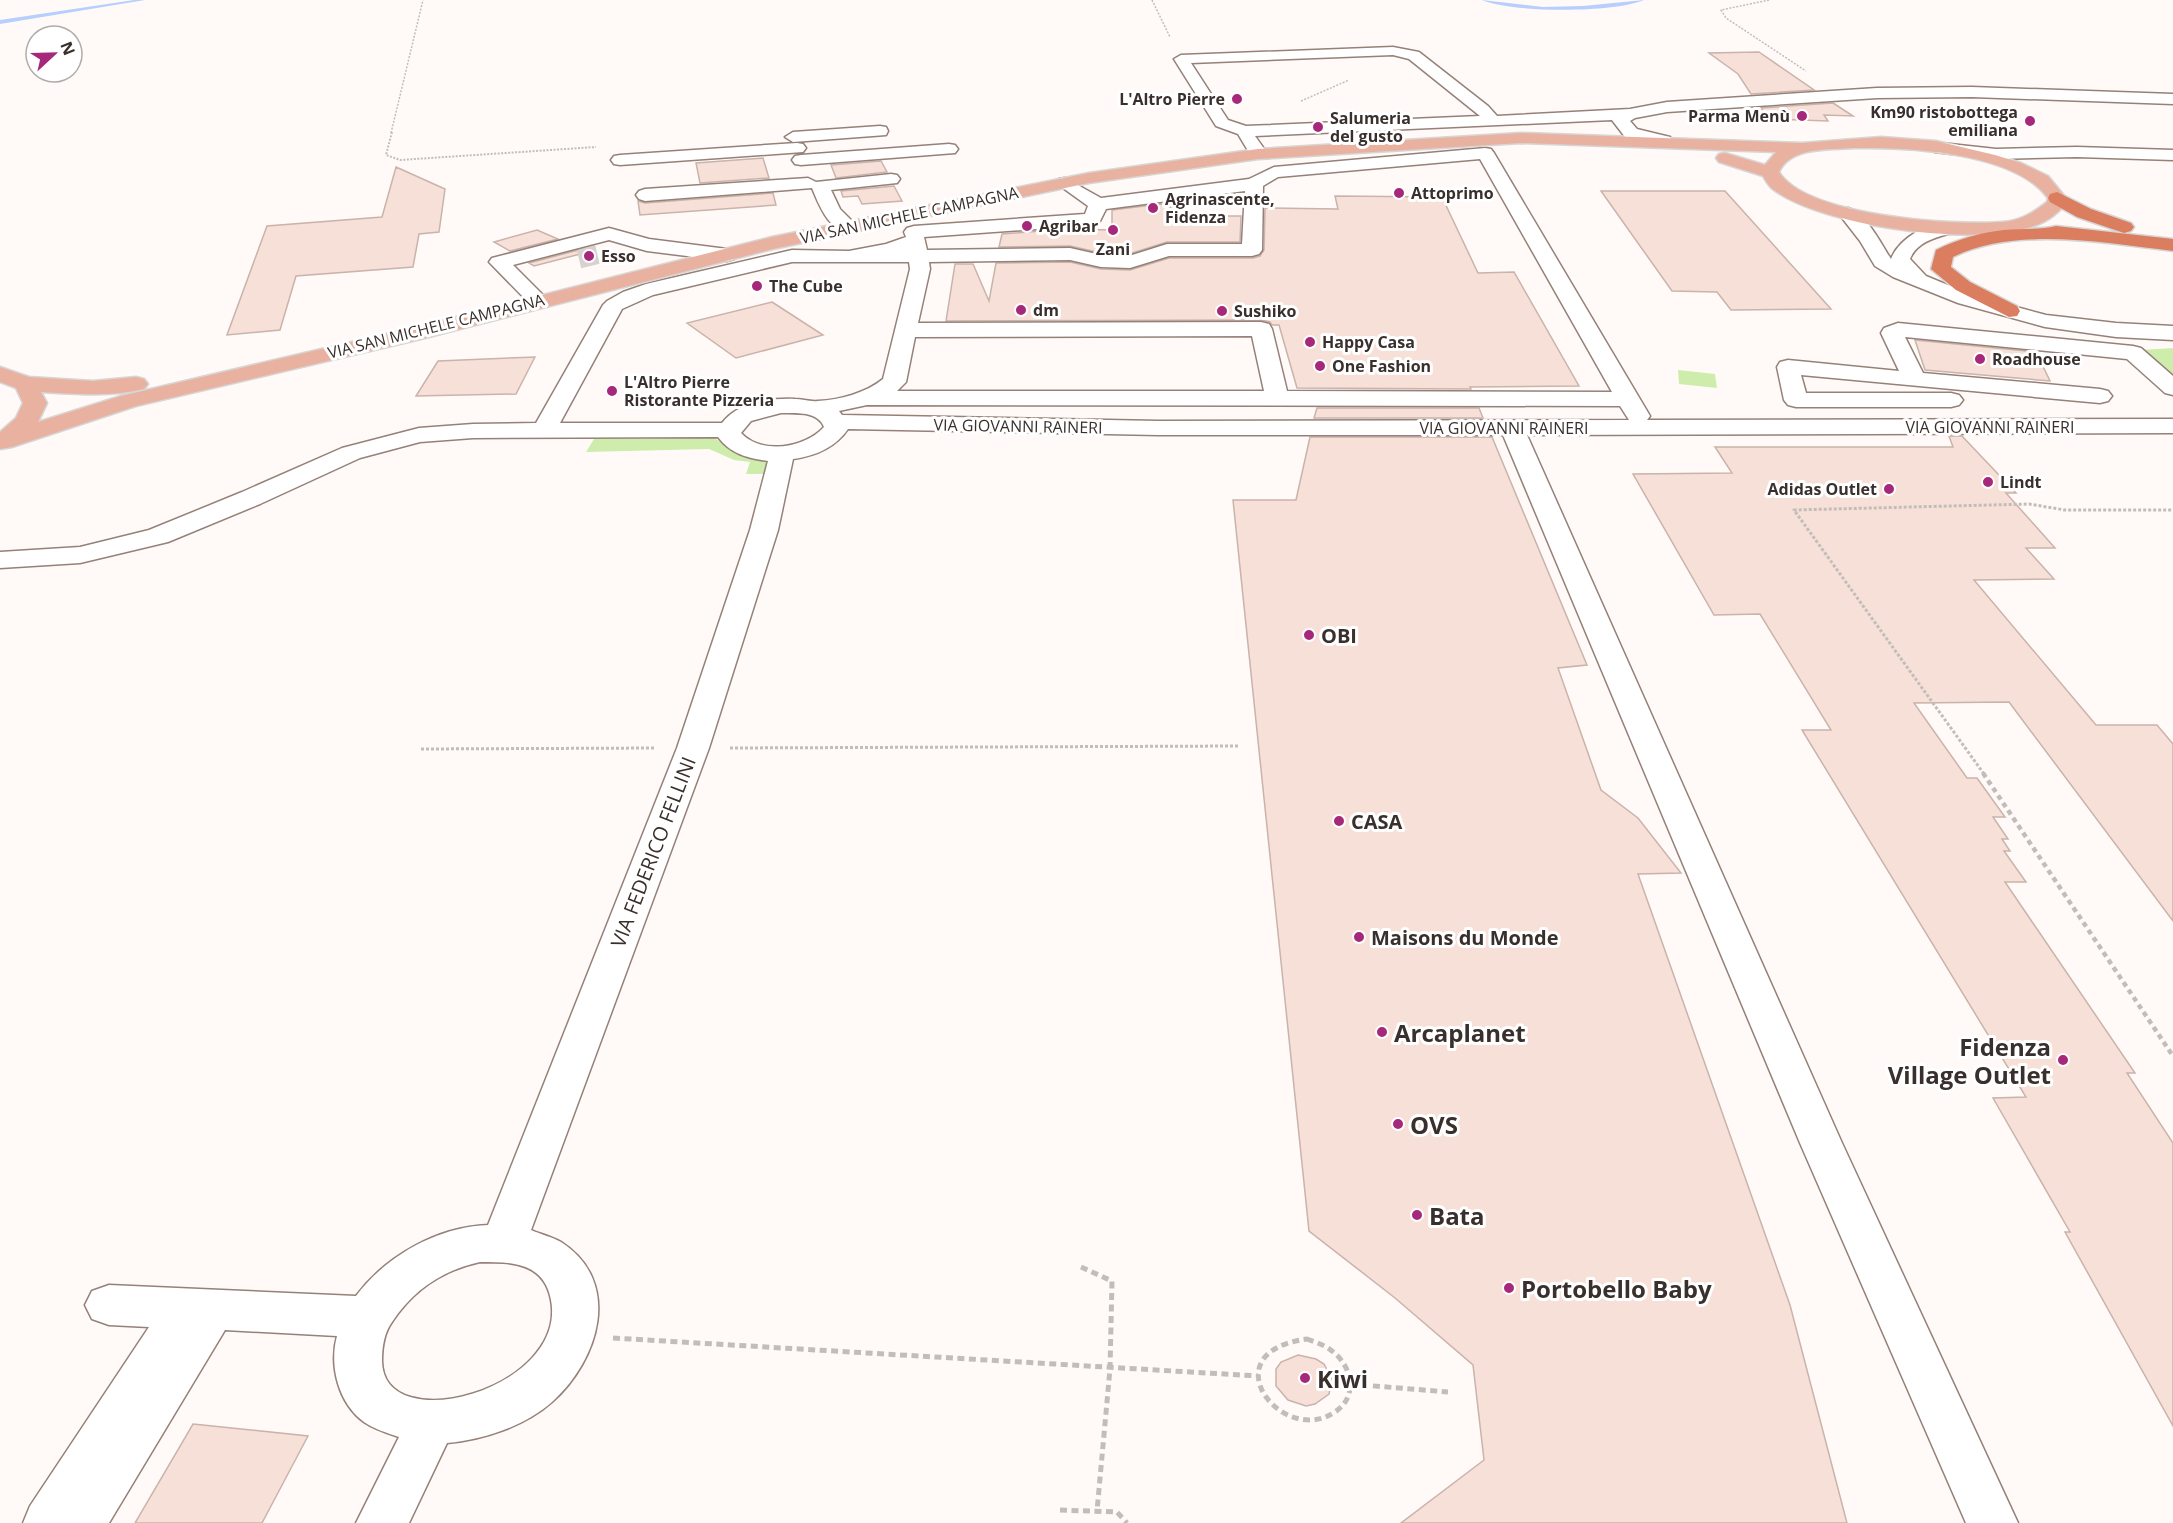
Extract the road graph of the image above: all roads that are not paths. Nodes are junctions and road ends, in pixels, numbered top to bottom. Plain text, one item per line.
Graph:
1 (2173, 99) edge
2 (1630, 114) junction
3 (1583, 117) junction
4 (1493, 121) junction
5 (880, 131) dead end
6 (1244, 131) junction
7 (1630, 133) junction
8 (1598, 139) junction
9 (1664, 141) junction
10 (795, 142) junction
11 (1931, 146) junction
12 (949, 148) dead end
13 (1803, 148) junction
14 (1258, 154) junction
15 (2173, 156) edge
16 (620, 160) road end
17 (2173, 162) edge
18 (1274, 172) junction
19 (1770, 172) junction
20 (891, 179) dead end
21 (2042, 179) junction
22 (1065, 183) junction
23 (1254, 184) junction
24 (814, 185) junction
25 (645, 195) dead end
26 (2057, 198) junction
27 (1098, 204) junction
28 (1848, 214) junction
29 (897, 216) junction
30 (848, 227) junction
31 (1948, 228) junction
32 (2004, 228) junction
33 (2078, 234) junction
34 (2173, 236) edge
35 (916, 243) junction
36 (2173, 244) edge
37 (647, 245) junction
38 (604, 253) tunnel mouth
39 (728, 255) junction
40 (579, 259) tunnel mouth
41 (513, 276) junction
42 (1918, 281) junction
43 (538, 301) junction
44 (2009, 311) junction
45 (908, 330) junction
46 (2173, 333) edge
47 (2044, 343) junction
48 (0, 374) edge
49 (234, 375) junction
50 (1915, 379) junction
51 (25, 384) junction
52 (2173, 388) edge
53 (863, 399) junction
54 (1277, 399) junction
55 (1628, 399) junction
56 (2105, 401) junction
57 (2173, 408) edge
58 (826, 416) junction
59 (2132, 426) junction
60 (2173, 426) edge
61 (1512, 428) junction
62 (1645, 428) junction
63 (729, 430) junction
64 (544, 431) junction
65 (3, 443) edge
66 (782, 453) junction
67 (4, 558) edge
68 (503, 1244) junction
69 (109, 1305) dead end
70 (200, 1309) junction
71 (368, 1317) junction
72 (432, 1423) junction
73 (50, 1523) edge
74 (80, 1523) edge
75 (382, 1523) edge
76 (1992, 1523) edge

1 - 2 street
2 - 3 street
2 - 7 street
3 - 4 street
3 - 7 street
4 - 6 street
4 - 6 street
5 - 10 street
6 - 14 street
7 - 9 street
8 - 9 main road, VIA SAN MICHELE CAMPAGNA
8 - 14 main road, VIA SAN MICHELE CAMPAGNA
8 - 19 main road, VIA SAN MICHELE CAMPAGNA
9 - 13 main road, VIA SAN MICHELE CAMPAGNA
10 - 12 street
10 - 16 street
10 - 24 street
11 - 13 main road, VIA SAN MICHELE CAMPAGNA
11 - 15 street, VIA SAN MICHELE CAMPAGNA
11 - 21 main road, VIA SAN MICHELE CAMPAGNA
13 - 19 main road, VIA SAN MICHELE CAMPAGNA
14 - 18 street
14 - 22 main road, VIA SAN MICHELE CAMPAGNA
17 - 21 street
18 - 23 street
18 - 55 street
19 - 28 main road, VIA SAN MICHELE CAMPAGNA
20 - 24 street
21 - 26 main road
22 - 27 street
22 - 29 main road, VIA SAN MICHELE CAMPAGNA
23 - 27 street
23 - 35 street
24 - 25 street
24 - 30 street
26 - 32 main road, VIA SAN MICHELE CAMPAGNA
26 - 34 highway
27 - 35 street
28 - 31 main road, VIA SAN MICHELE CAMPAGNA
28 - 42 street
29 - 30 main road, VIA SAN MICHELE CAMPAGNA
29 - 35 street
30 - 39 main road, VIA SAN MICHELE CAMPAGNA
31 - 32 main road, VIA SAN MICHELE CAMPAGNA
31 - 42 street, VIA SAN MICHELE CAMPAGNA
32 - 33 highway
33 - 36 highway
33 - 44 highway
35 - 45 street
35 - 64 street
37 - 38 street
37 - 39 street
37 - 41 street
39 - 43 main road, VIA SAN MICHELE CAMPAGNA
40 - 41 street
41 - 43 street
42 - 44 street
43 - 49 main road, VIA SAN MICHELE CAMPAGNA
44 - 46 street
45 - 53 street
45 - 54 street
47 - 50 street
47 - 52 street
47 - 56 street
48 - 51 main road, VIA SAN MICHELE CAMPAGNA
49 - 51 main road, VIA SAN MICHELE CAMPAGNA
49 - 65 main road, VIA SAN MICHELE CAMPAGNA
50 - 56 street
50 - 56 street
51 - 65 main road, VIA SAN MICHELE CAMPAGNA
53 - 54 street
53 - 58 street
54 - 55 street
55 - 62 street
56 - 57 street
56 - 59 street
58 - 61 street, VIA GIOVANNI RAINERI
58 - 63 street
58 - 66 street
59 - 60 street, VIA GIOVANNI RAINERI
59 - 62 street, VIA GIOVANNI RAINERI
61 - 62 street, VIA GIOVANNI RAINERI
61 - 76 street
63 - 64 street
63 - 66 street
64 - 67 street
66 - 68 street, VIA FEDERICO FELLINI
68 - 71 street
68 - 72 street
69 - 70 street
70 - 71 street
70 - 73 street
70 - 74 street
71 - 72 street
72 - 75 street

